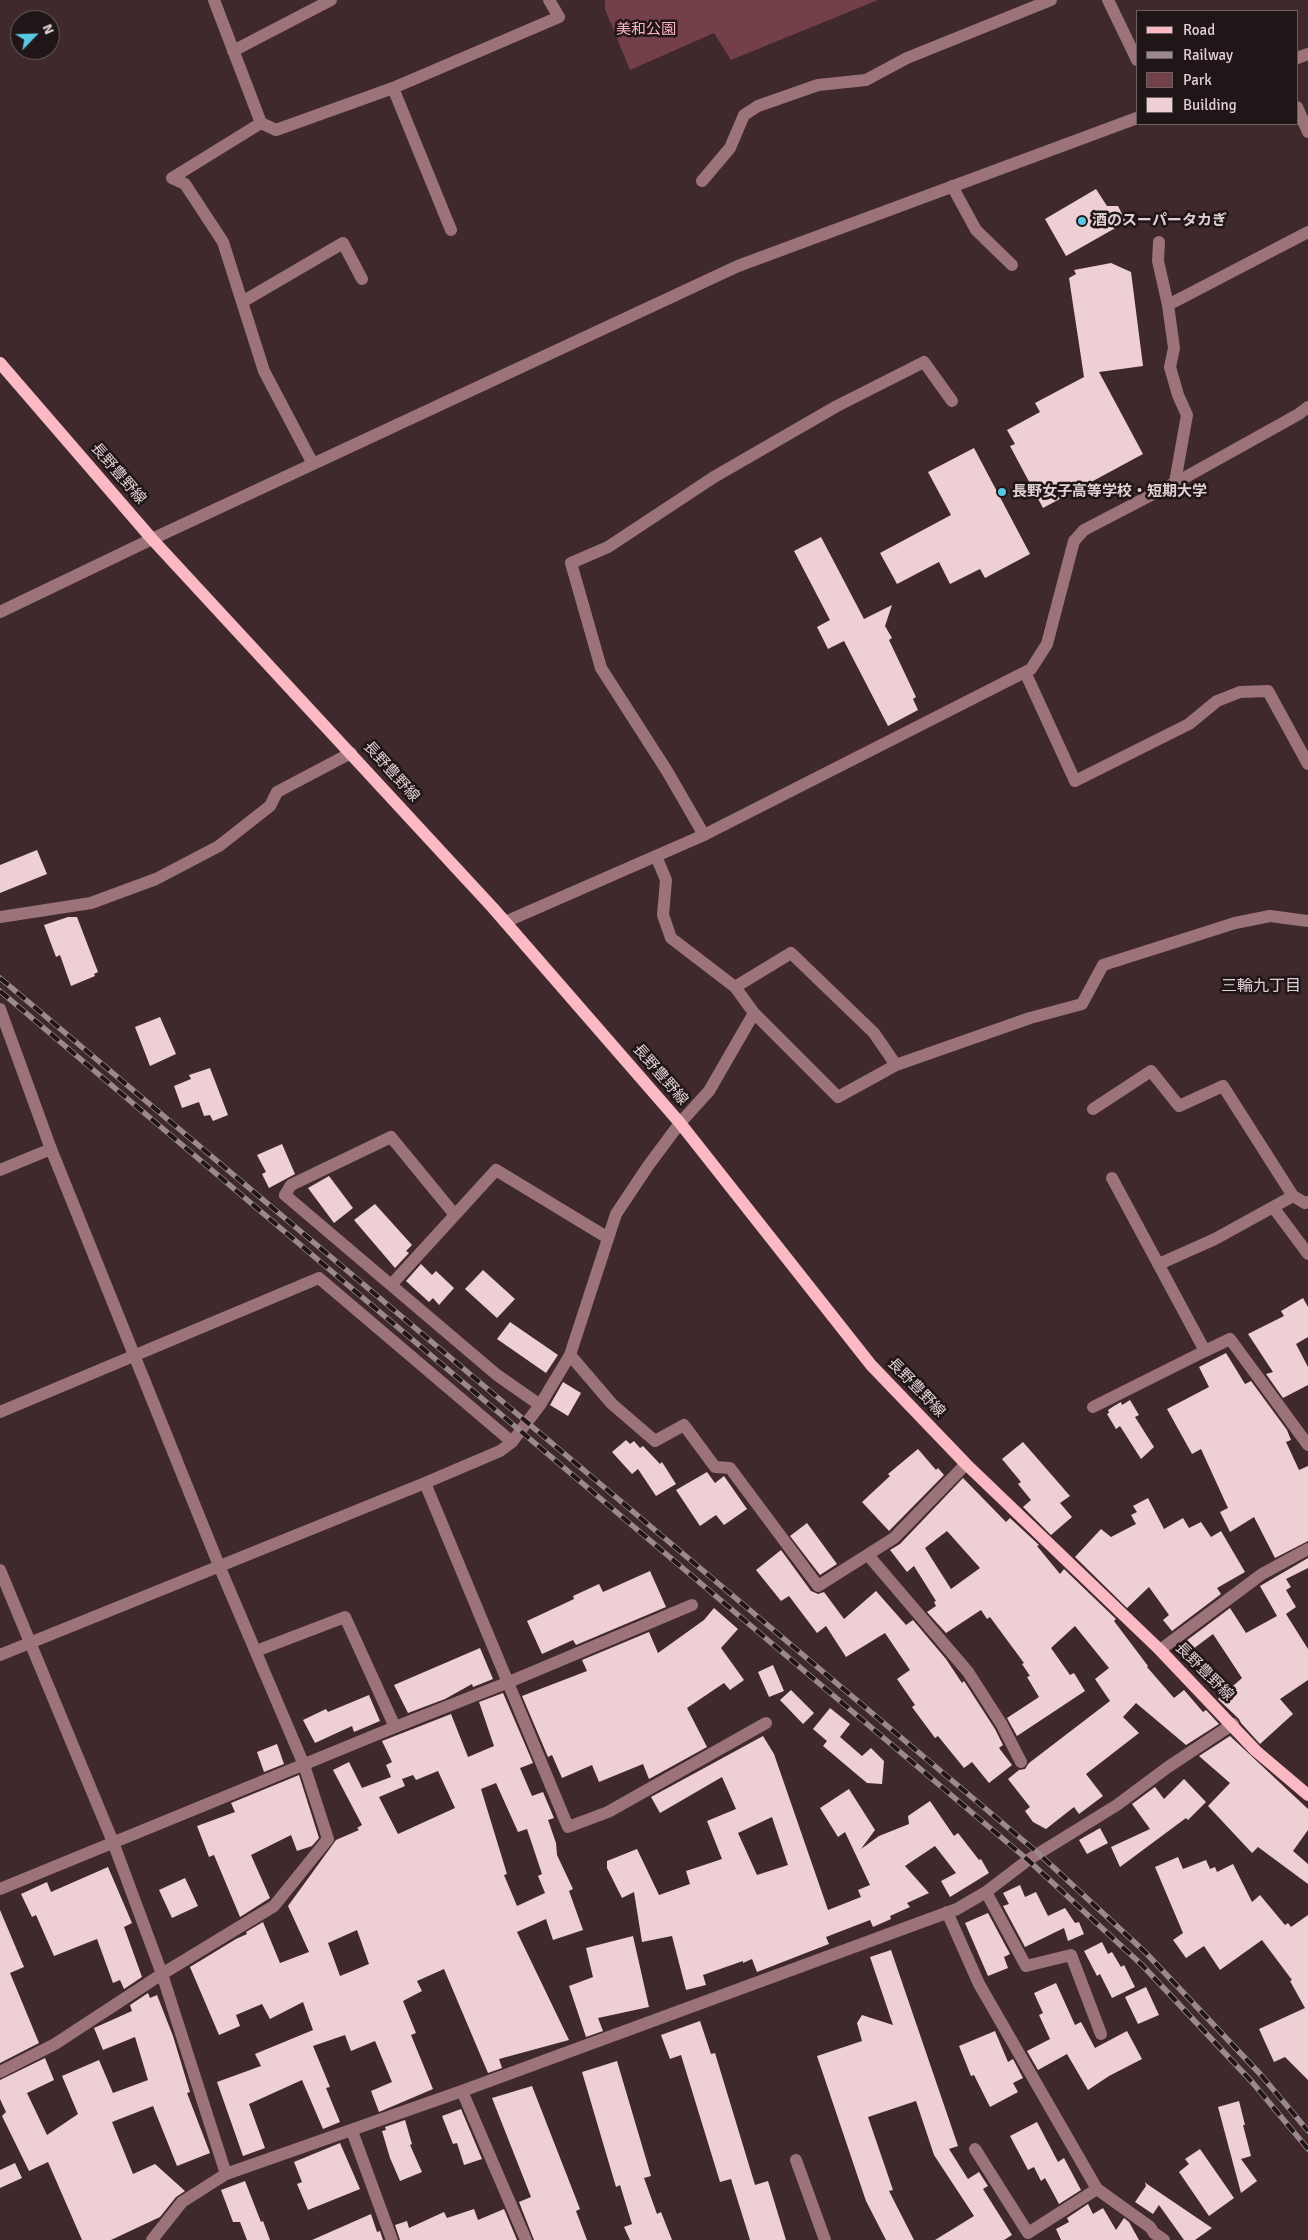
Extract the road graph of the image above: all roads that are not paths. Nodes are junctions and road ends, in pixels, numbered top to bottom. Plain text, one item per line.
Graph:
1 (214, 0) edge
2 (331, 0) edge
3 (549, 0) edge
4 (1051, 0) edge
5 (1108, 0) edge
6 (234, 51) junction
7 (1136, 58) edge
8 (393, 88) junction
9 (1298, 109) edge
10 (1136, 118) edge
11 (261, 123) junction
12 (1308, 132) edge
13 (702, 180) dead end
14 (952, 186) junction
15 (451, 230) dead end
16 (1306, 238) edge
17 (1159, 242) dead end
18 (1012, 265) dead end
19 (362, 279) dead end
20 (242, 302) junction
21 (1168, 305) junction
22 (0, 364) edge
23 (952, 401) dead end
24 (1308, 407) edge
25 (314, 464) junction
26 (1175, 482) junction
27 (152, 539) junction
28 (0, 612) edge
29 (1025, 672) junction
30 (351, 753) junction
31 (1308, 764) edge
32 (704, 835) junction
33 (656, 856) junction
34 (0, 917) edge
35 (1308, 921) edge
36 (505, 922) junction
37 (735, 987) junction
38 (0, 1009) edge
39 (754, 1013) junction
40 (896, 1065) junction
41 (1093, 1109) dead end
42 (680, 1123) junction
43 (51, 1149) junction
44 (0, 1170) edge
45 (1112, 1178) dead end
46 (1293, 1196) junction
47 (1308, 1202) edge
48 (1273, 1207) junction
49 (455, 1215) junction
50 (608, 1238) junction
51 (1308, 1254) edge
52 (1160, 1264) junction
53 (390, 1285) junction
54 (1206, 1351) junction
55 (570, 1355) junction
56 (135, 1356) junction
57 (540, 1405) junction
58 (1093, 1407) dead end
59 (0, 1412) edge
60 (512, 1442) junction
61 (1308, 1445) edge
62 (966, 1464) junction
63 (426, 1483) junction
64 (1308, 1549) edge
65 (868, 1555) junction
66 (220, 1568) junction
67 (0, 1570) edge
68 (692, 1605) dead end
69 (30, 1644) junction
70 (1160, 1650) junction
71 (256, 1651) junction
72 (0, 1655) edge
73 (509, 1682) junction
74 (766, 1723) dead end
75 (1233, 1724) junction
76 (395, 1727) junction
77 (1022, 1762) dead end
78 (304, 1765) junction
79 (1308, 1795) edge
80 (113, 1842) junction
81 (0, 1889) edge
82 (986, 1892) junction
83 (947, 1912) junction
84 (162, 1974) junction
85 (1100, 2034) dead end
86 (0, 2072) edge
87 (462, 2091) junction
88 (352, 2131) junction
89 (975, 2149) dead end
90 (796, 2160) dead end
91 (226, 2174) junction
92 (1097, 2189) junction
93 (1157, 2238) edge
94 (152, 2240) edge
95 (392, 2240) edge
96 (526, 2240) edge
97 (825, 2240) edge

1 - 6 street
2 - 6 street
3 - 8 street
4 - 13 street
5 - 7 street
6 - 11 street
8 - 11 street
8 - 15 street
9 - 12 street
10 - 14 street
11 - 20 street
14 - 18 street
14 - 25 street
16 - 21 street
17 - 21 street
19 - 20 street
20 - 25 street
21 - 26 street
22 - 27 main road, 長野豊野線
23 - 32 street
24 - 26 street
25 - 27 street
26 - 29 street
27 - 28 street
27 - 30 main road, 長野豊野線
29 - 31 street
29 - 32 street
30 - 34 street
30 - 36 main road, 長野豊野線
32 - 33 street
33 - 36 street
33 - 37 street
35 - 40 street
36 - 42 main road, 長野豊野線
37 - 39 street
37 - 40 street
38 - 43 street
39 - 40 street
39 - 42 street
41 - 46 street
42 - 50 street
42 - 62 main road, 長野豊野線
43 - 44 street
43 - 56 street
45 - 52 street
46 - 47 street
46 - 48 street
48 - 51 street
48 - 52 street
49 - 50 street
49 - 53 street
49 - 53 street
50 - 55 street
52 - 54 street
53 - 57 street
54 - 58 street
54 - 61 street
55 - 57 street
55 - 65 street
56 - 59 street
56 - 60 street
56 - 66 street
57 - 60 street
60 - 63 street
62 - 65 street
62 - 70 main road, 長野豊野線
63 - 66 street
63 - 73 street
64 - 70 street
65 - 77 street
66 - 69 street
66 - 71 street
67 - 69 street
68 - 73 street
69 - 72 street
69 - 80 street
70 - 75 main road, 長野豊野線
71 - 76 street
71 - 78 street
73 - 74 street
73 - 76 street
75 - 79 main road, 長野豊野線
75 - 82 street
76 - 78 street
78 - 80 street
78 - 84 street
80 - 81 street
80 - 84 street
82 - 83 street
82 - 85 street
83 - 87 street
83 - 92 street
84 - 86 street
84 - 91 street
87 - 88 street
87 - 96 street
88 - 91 street
88 - 95 street
89 - 92 street
90 - 97 street
91 - 94 street
92 - 93 street

